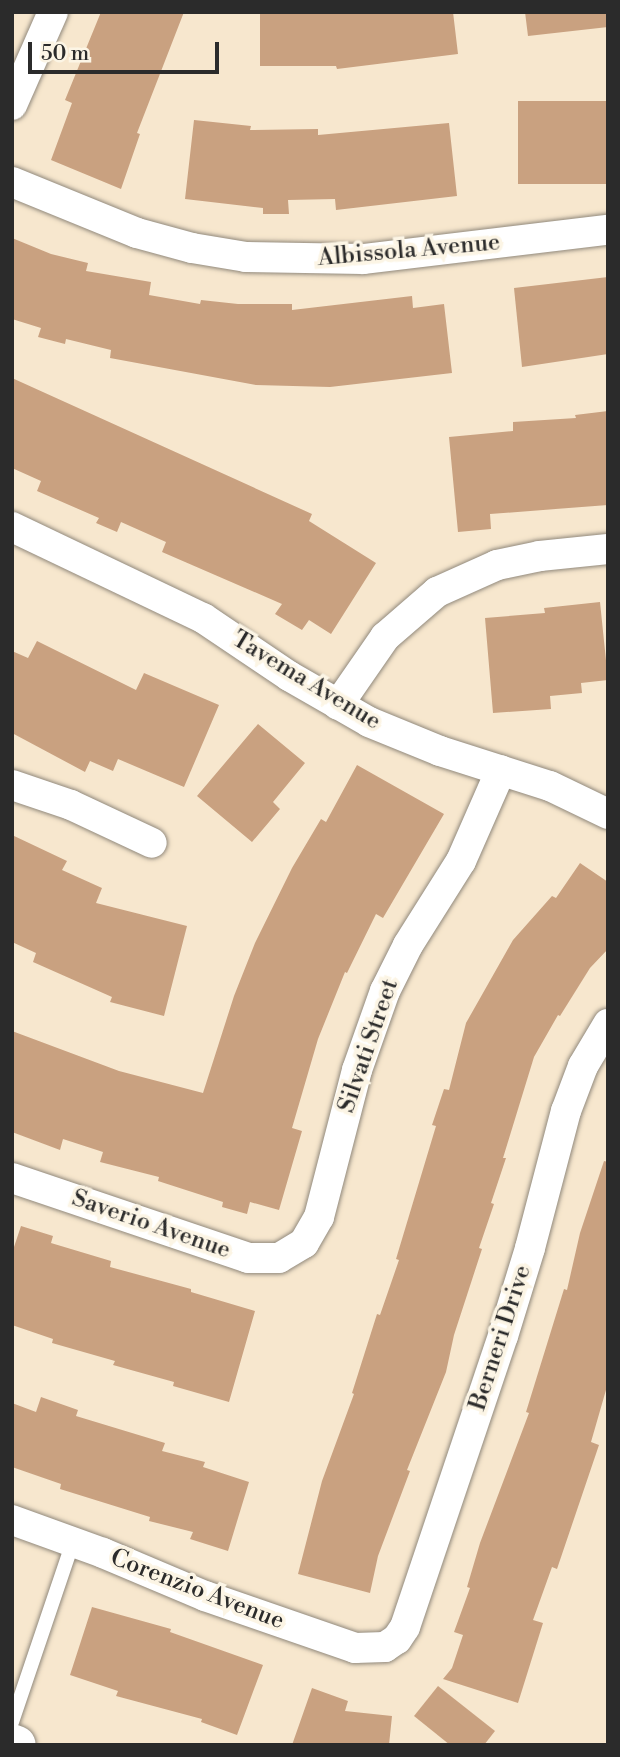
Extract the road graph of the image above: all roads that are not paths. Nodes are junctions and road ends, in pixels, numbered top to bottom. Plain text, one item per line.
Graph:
1 (52, 12) edge
2 (12, 105) edge
3 (12, 182) edge
4 (608, 230) edge
5 (12, 527) edge
6 (608, 549) edge
7 (338, 705) junction
8 (501, 770) junction
9 (12, 785) edge
10 (608, 814) edge
11 (152, 843) dead end
12 (608, 1024) edge
13 (12, 1178) edge
14 (291, 1252) joint
15 (12, 1520) edge
16 (73, 1542) junction
17 (385, 1647) joint
18 (12, 1722) edge
19 (12, 1743) edge
20 (17, 1745) edge

1 - 2 street
3 - 4 street, Albissola Avenue
5 - 7 street, Tavema Avenue
6 - 7 street
7 - 8 street, Tavema Avenue
8 - 10 street, Tavema Avenue
8 - 14 street, Silvati Street
9 - 11 street
12 - 17 street, Berneri Drive
13 - 14 street, Saverio Avenue
15 - 16 street, Corenzio Avenue
16 - 17 street, Corenzio Avenue
16 - 18 lane
19 - 20 main road

